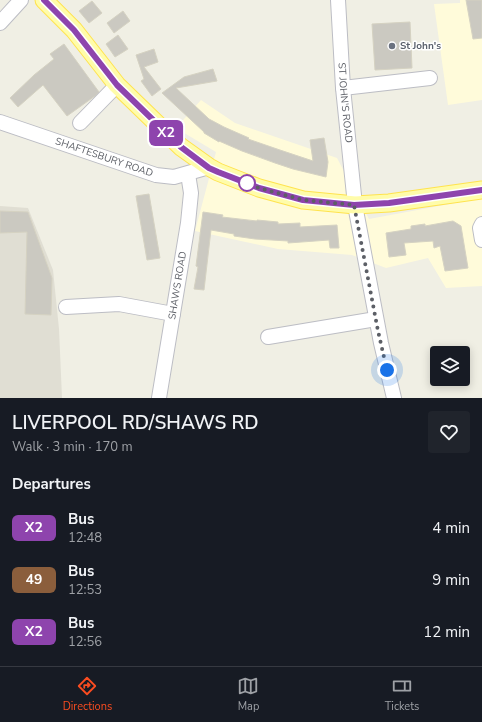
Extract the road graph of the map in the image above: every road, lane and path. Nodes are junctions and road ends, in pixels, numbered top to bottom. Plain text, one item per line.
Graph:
1 (21, 0) edge
2 (44, 0) edge
3 (338, 0) edge
4 (0, 23) edge
5 (430, 78) dead end
6 (117, 85) junction
7 (343, 88) junction
8 (0, 122) edge
9 (80, 123) dead end
10 (209, 168) junction
11 (188, 174) junction
12 (482, 191) edge
13 (354, 205) junction
14 (482, 224) edge
15 (482, 240) edge
16 (66, 307) dead end
17 (173, 314) junction
18 (376, 319) junction
19 (268, 337) dead end
20 (159, 398) edge
21 (394, 398) edge

1 - 4 street
2 - 6 main road
3 - 7 street, ST JOHN'S ROAD
5 - 7 street
6 - 9 street
6 - 10 main road
7 - 13 street, ST JOHN'S ROAD
8 - 11 street, SHAFTESBURY ROAD
10 - 11 street, SHAFTESBURY ROAD
10 - 13 main road
11 - 17 street, SHAWS ROAD
12 - 13 main road
13 - 18 street, ST JOHN'S ROAD
14 - 15 street
16 - 17 street
17 - 20 street, SHAWS ROAD
18 - 19 street
18 - 21 street, ST JOHN'S ROAD

